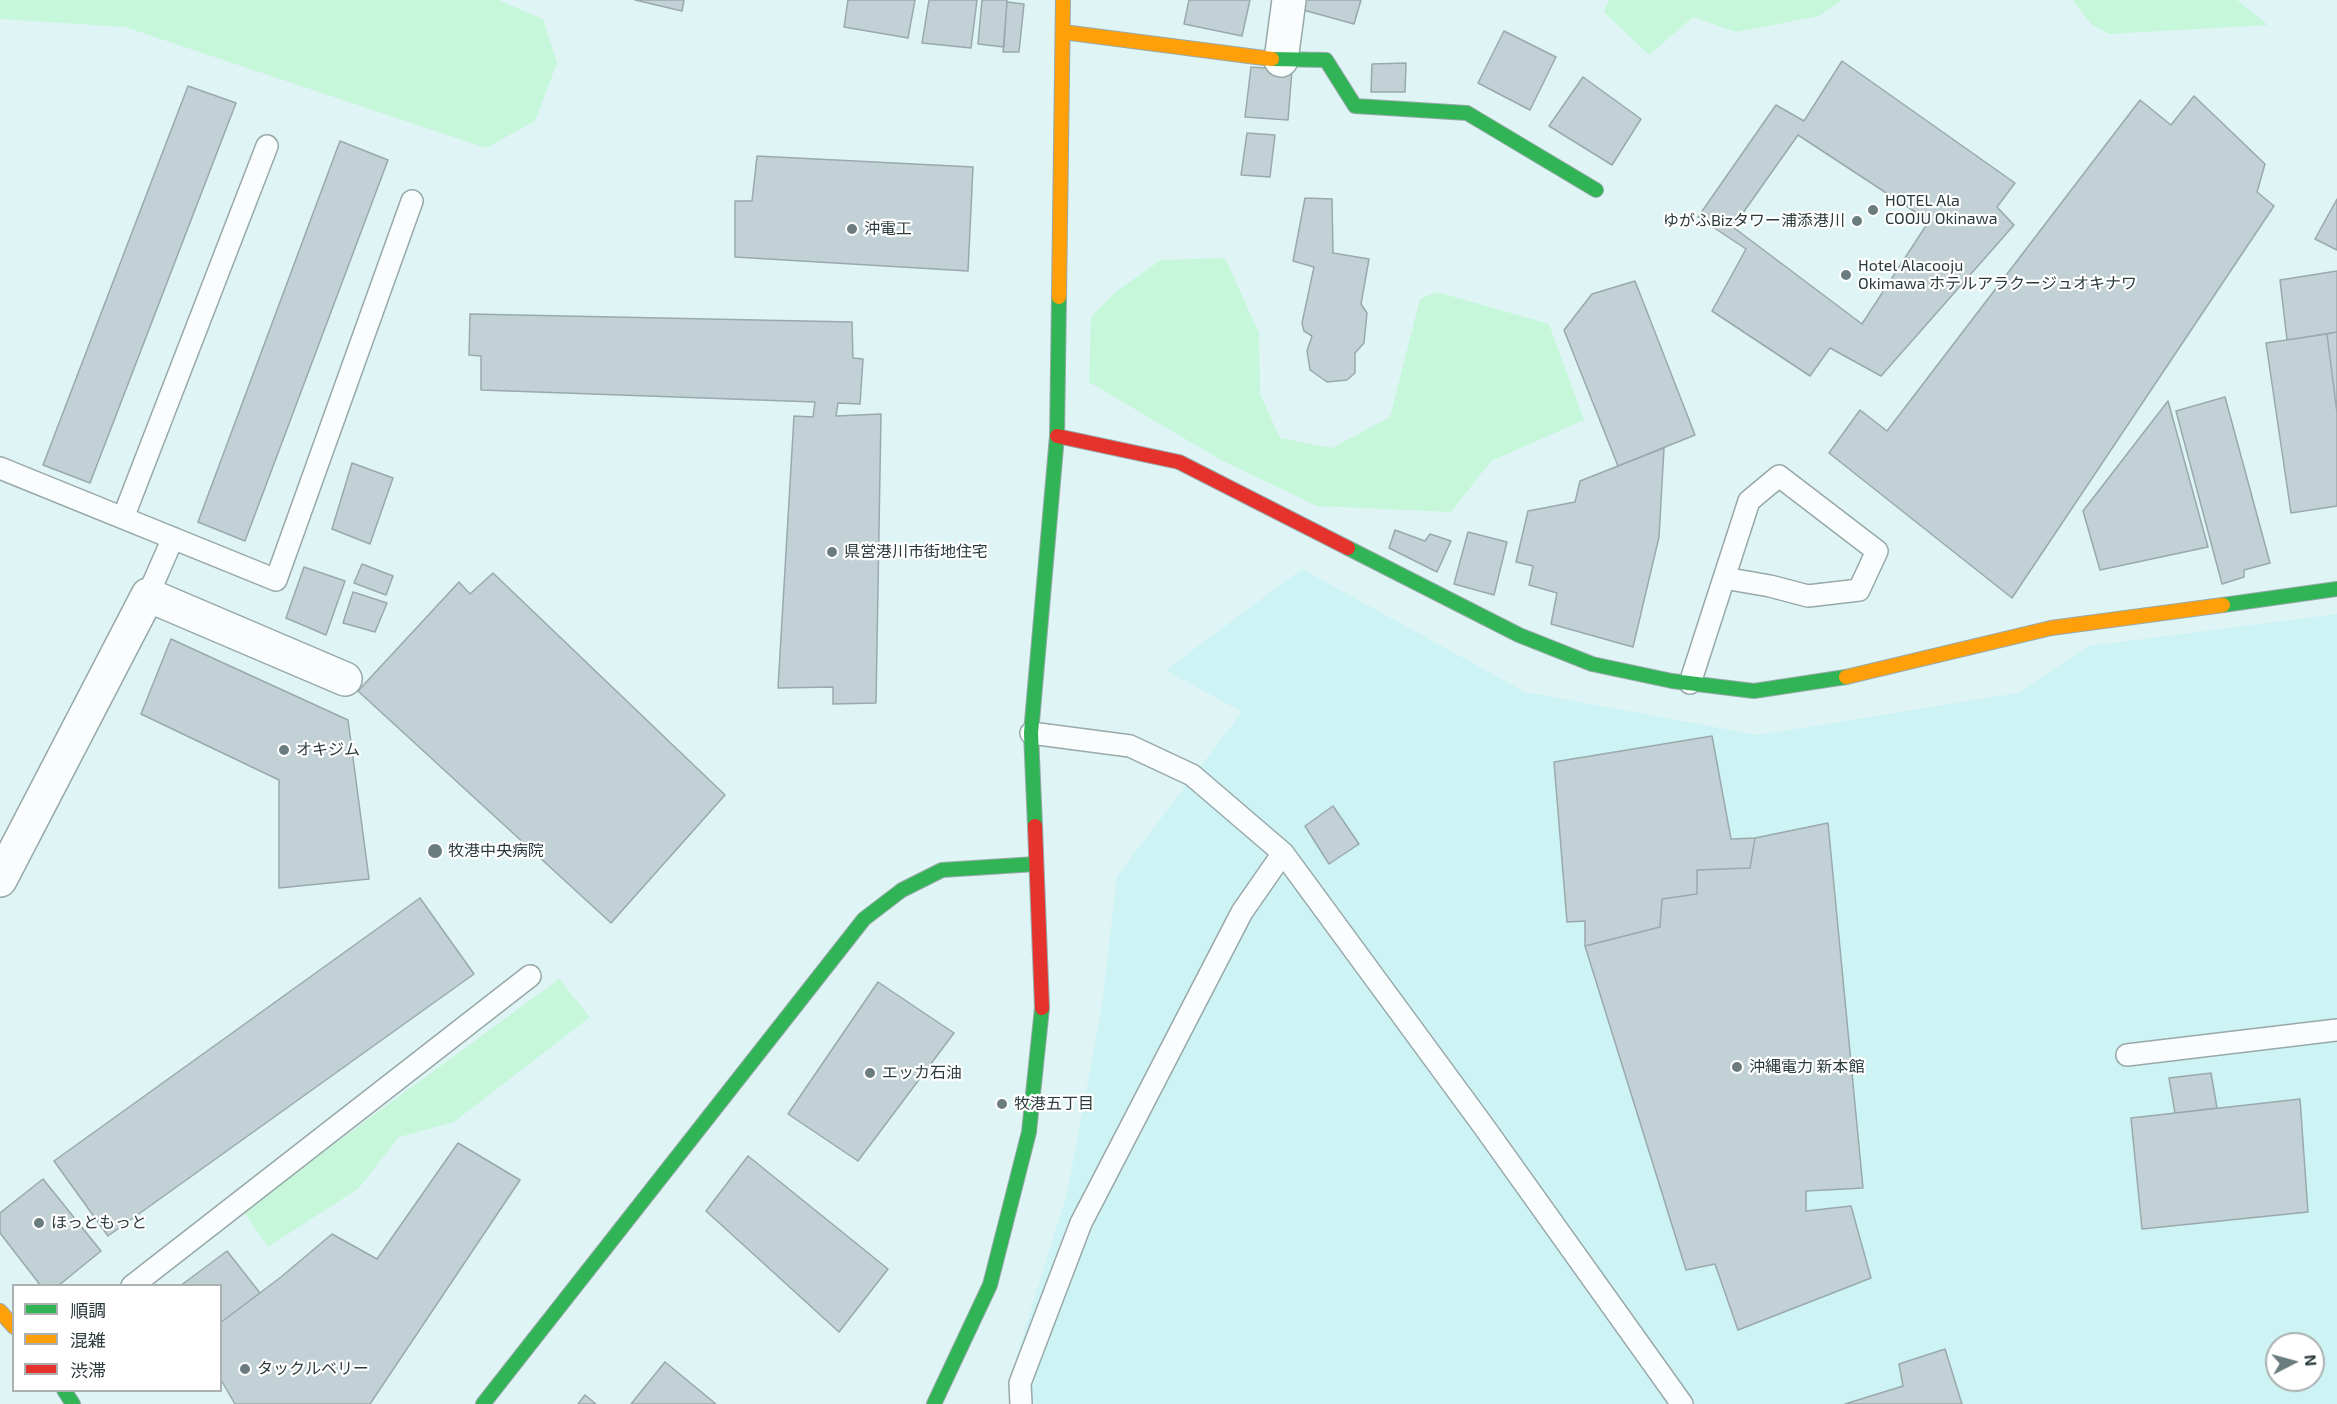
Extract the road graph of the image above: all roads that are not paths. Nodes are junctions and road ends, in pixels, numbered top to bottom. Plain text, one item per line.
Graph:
1 (1063, 0) edge
2 (1289, 0) edge
3 (1063, 32) junction
4 (1281, 60) junction
5 (267, 146) dead end
6 (1596, 190) dead end
7 (412, 201) dead end
8 (1057, 436) junction
9 (0, 468) edge
10 (123, 518) junction
11 (173, 538) junction
12 (1724, 578) junction
13 (2337, 589) edge
14 (148, 595) junction
15 (345, 679) dead end
16 (1690, 683) junction
17 (1031, 734) junction
18 (1283, 853) junction
19 (1036, 864) junction
20 (0, 880) edge
21 (530, 976) dead end
22 (2337, 1030) edge
23 (2127, 1055) dead end
24 (135, 1284) edge
25 (0, 1311) edge
26 (12, 1325) edge
27 (483, 1404) edge
28 (934, 1404) edge
29 (1021, 1404) edge
30 (1682, 1404) edge

1 - 3 main road
2 - 4 street
3 - 4 main road
3 - 8 main road
4 - 6 main road
5 - 10 lane
7 - 11 lane
8 - 16 main road
8 - 17 main road
9 - 10 lane
10 - 11 lane
11 - 14 lane
12 - 12 lane
12 - 16 lane
13 - 16 main road
14 - 15 street
14 - 20 street
17 - 18 lane
17 - 19 main road
18 - 29 lane
18 - 30 lane
19 - 27 main road
19 - 28 main road
21 - 24 lane
22 - 23 lane
25 - 26 main road

